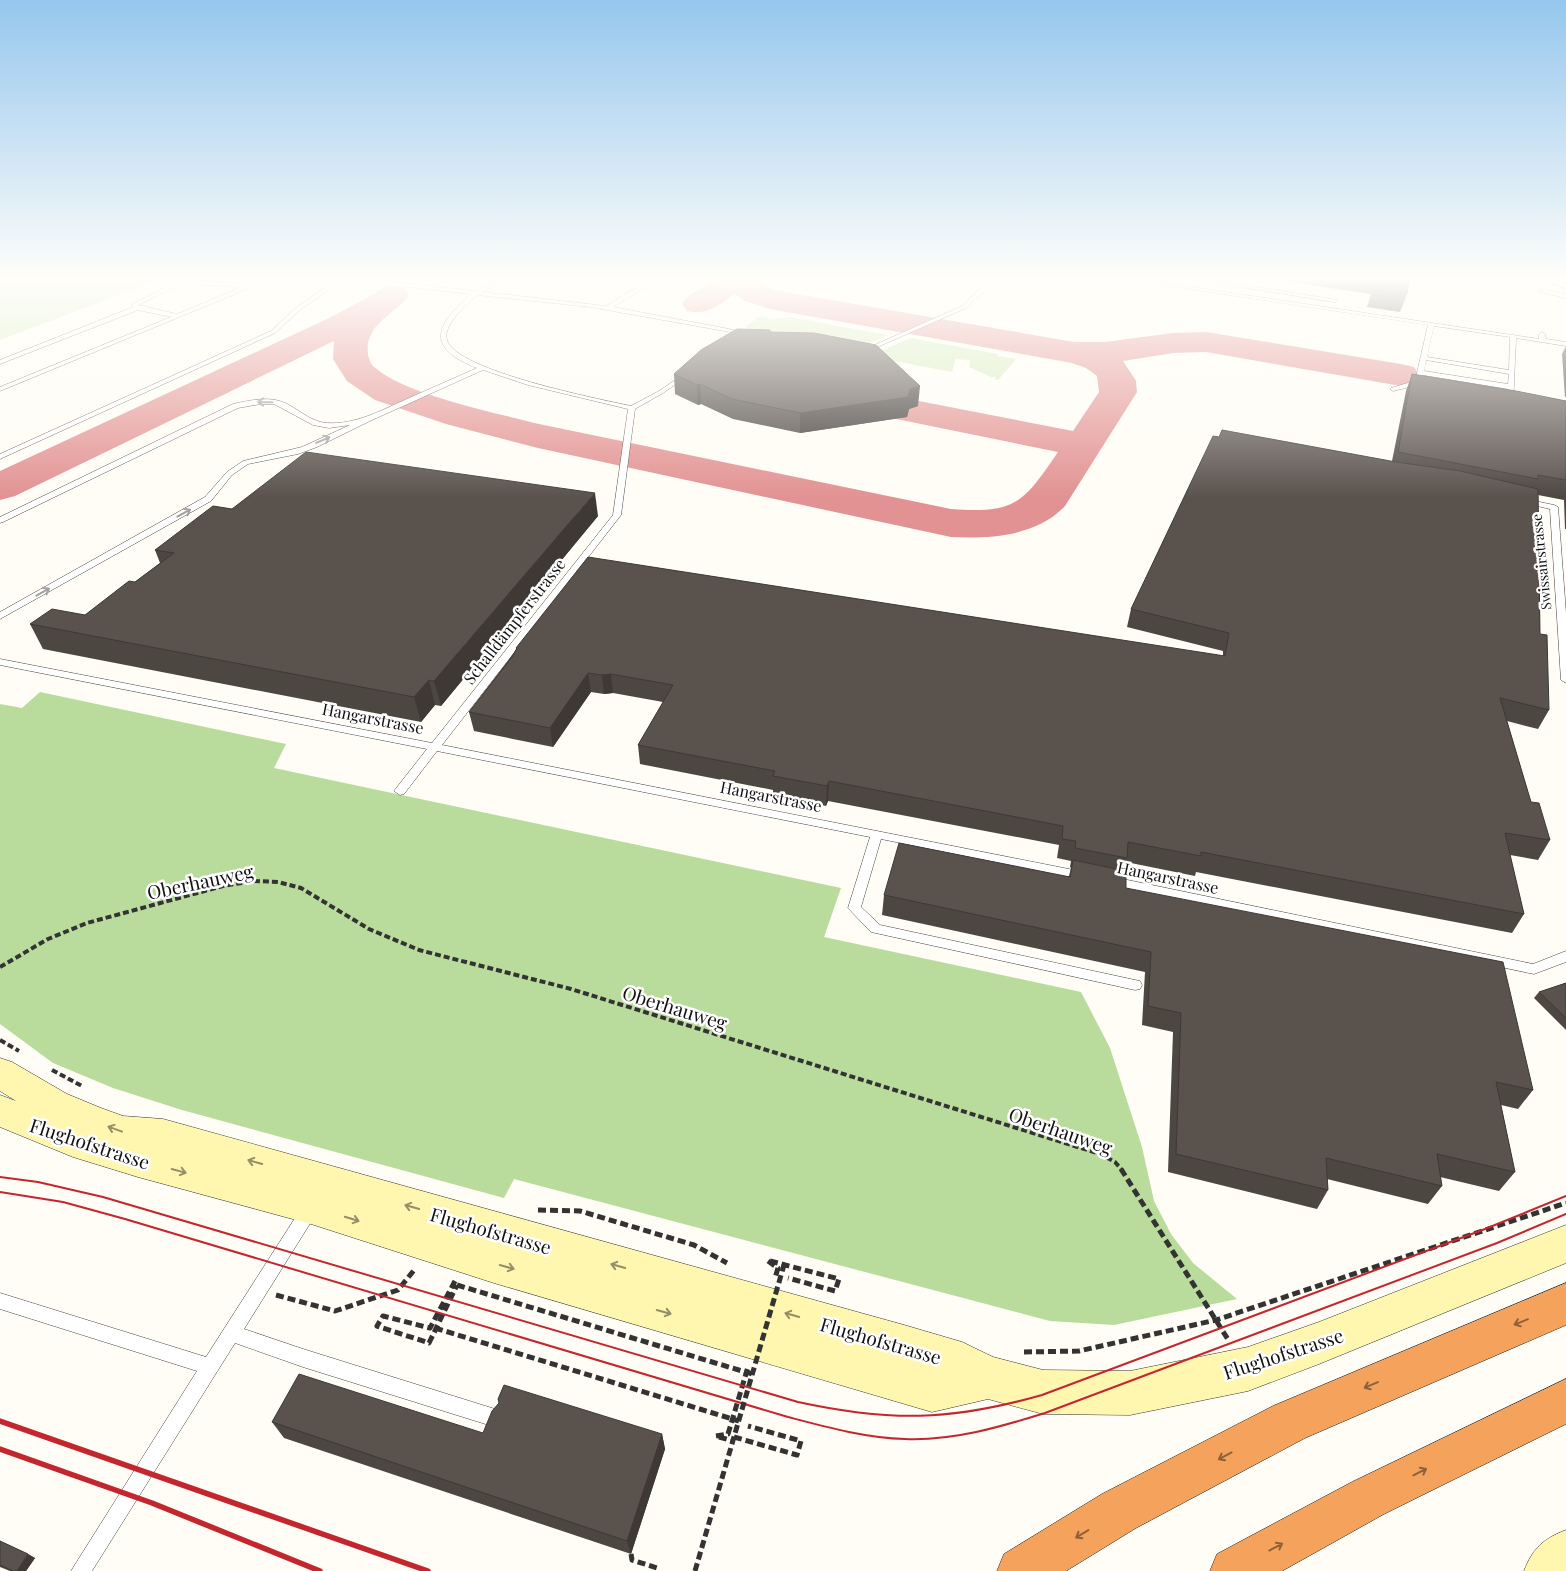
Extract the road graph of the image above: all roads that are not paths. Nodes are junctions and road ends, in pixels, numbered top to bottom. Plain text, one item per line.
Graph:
1 (27, 351) edge
2 (92, 351) edge
3 (231, 351) edge
4 (452, 351) edge
5 (1425, 351) edge
6 (1512, 351) edge
7 (1423, 358) junction
8 (0, 362) edge
9 (483, 368) junction
10 (691, 371) edge
11 (1420, 372) junction
12 (1510, 372) junction
13 (1405, 385) junction
14 (1511, 387) junction
15 (1393, 388) dead end
16 (0, 389) edge
17 (1425, 389) edge
18 (1501, 401) edge
19 (1511, 403) junction
20 (632, 408) junction
21 (1520, 408) edge
22 (370, 418) junction
23 (0, 457) edge
24 (1515, 498) edge
25 (1554, 506) junction
26 (1566, 509) edge
27 (0, 520) edge
28 (0, 616) edge
29 (0, 662) edge
30 (1566, 680) edge
31 (434, 746) junction
32 (400, 791) dead end
33 (877, 834) junction
34 (1566, 956) edge
35 (1135, 985) dead end
36 (0, 1073) edge
37 (0, 1111) edge
38 (311, 1206) junction
39 (1566, 1244) edge
40 (0, 1301) edge
41 (1566, 1304) edge
42 (232, 1333) junction
43 (1002, 1364) junction
44 (211, 1367) junction
45 (1566, 1401) edge
46 (495, 1418) edge
47 (1566, 1554) edge
48 (81, 1571) edge
49 (1021, 1571) edge
50 (1234, 1571) edge
51 (1548, 1571) edge

1 - 8 lane
2 - 16 lane
3 - 23 lane
4 - 9 lane
5 - 7 lane
6 - 12 lane
7 - 11 lane
7 - 12 lane
9 - 20 lane
9 - 22 lane
10 - 20 lane
11 - 13 lane
11 - 14 lane
12 - 14 lane
13 - 15 lane
13 - 17 lane
14 - 19 lane
18 - 19 lane
19 - 21 lane
20 - 31 lane, Schalldämpferstrasse
22 -> 27 lane
28 -> 22 lane
24 - 25 lane, Swissairstrasse
25 - 26 lane
25 - 30 lane, Swissairstrasse
29 - 31 lane, Hangarstrasse
31 - 32 lane, Schalldämpferstrasse
31 - 33 lane, Hangarstrasse
33 - 34 lane, Hangarstrasse
33 - 35 lane
43 -> 36 main road, Flughofstrasse
37 -> 38 main road, Flughofstrasse
38 - 42 lane
38 -> 43 main road, Flughofstrasse
39 - 43 main road, Flughofstrasse
40 - 44 lane
41 -> 49 highway
42 - 44 lane
42 - 46 lane
44 - 48 lane
50 -> 45 highway
47 - 51 main road

